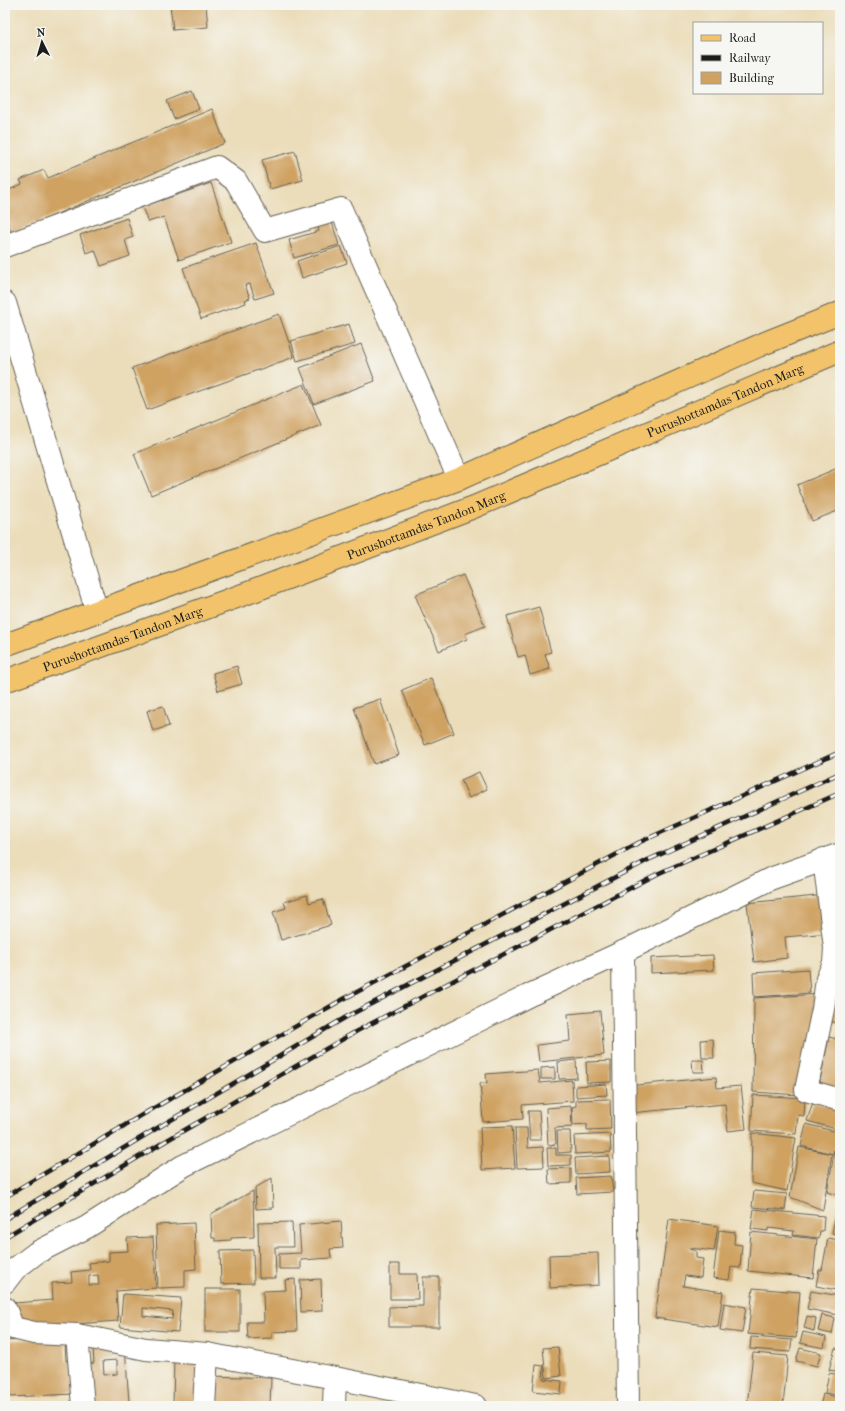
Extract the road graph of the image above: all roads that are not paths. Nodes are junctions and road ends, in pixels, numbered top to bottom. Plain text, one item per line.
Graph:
1 (5, 246) edge
2 (5, 302) edge
3 (840, 313) edge
4 (840, 351) edge
5 (459, 479) junction
6 (97, 612) junction
7 (5, 645) edge
8 (5, 681) edge
9 (832, 856) edge
10 (623, 952) junction
11 (840, 1100) edge
12 (5, 1282) edge
13 (5, 1308) edge
14 (77, 1335) junction
15 (206, 1354) junction
16 (335, 1378) junction
17 (82, 1406) edge
18 (204, 1406) edge
19 (334, 1406) edge
20 (476, 1406) edge
21 (628, 1406) edge

1 - 5 street
2 - 6 street
3 - 5 main road
4 - 8 main road, Purushottamdas Tandon Marg
5 - 6 main road
6 - 7 main road
9 - 10 street
9 - 11 street
10 - 12 street
10 - 21 street
13 - 14 street
14 - 15 street
14 - 17 street
15 - 16 street
15 - 18 street
16 - 19 street
16 - 20 street

